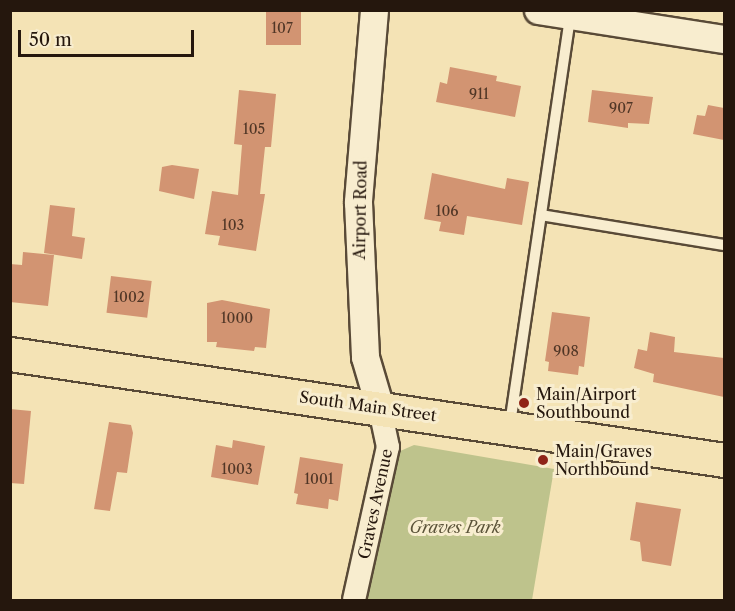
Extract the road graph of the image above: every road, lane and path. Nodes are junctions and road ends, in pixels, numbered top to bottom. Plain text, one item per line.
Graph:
1 (374, 10) edge
2 (538, 10) edge
3 (570, 15) junction
4 (724, 39) edge
5 (541, 216) junction
6 (724, 245) edge
7 (10, 354) edge
8 (380, 408) junction
9 (510, 427) junction
10 (724, 460) edge
11 (354, 600) edge

1 - 8 street, Airport Road
2 - 3 street
3 - 4 street
3 - 5 lane
5 - 6 lane
5 - 9 lane
7 - 8 main road, South Main Street
8 - 9 main road, South Main Street
8 - 11 street, Graves Avenue
9 - 10 main road, South Main Street

